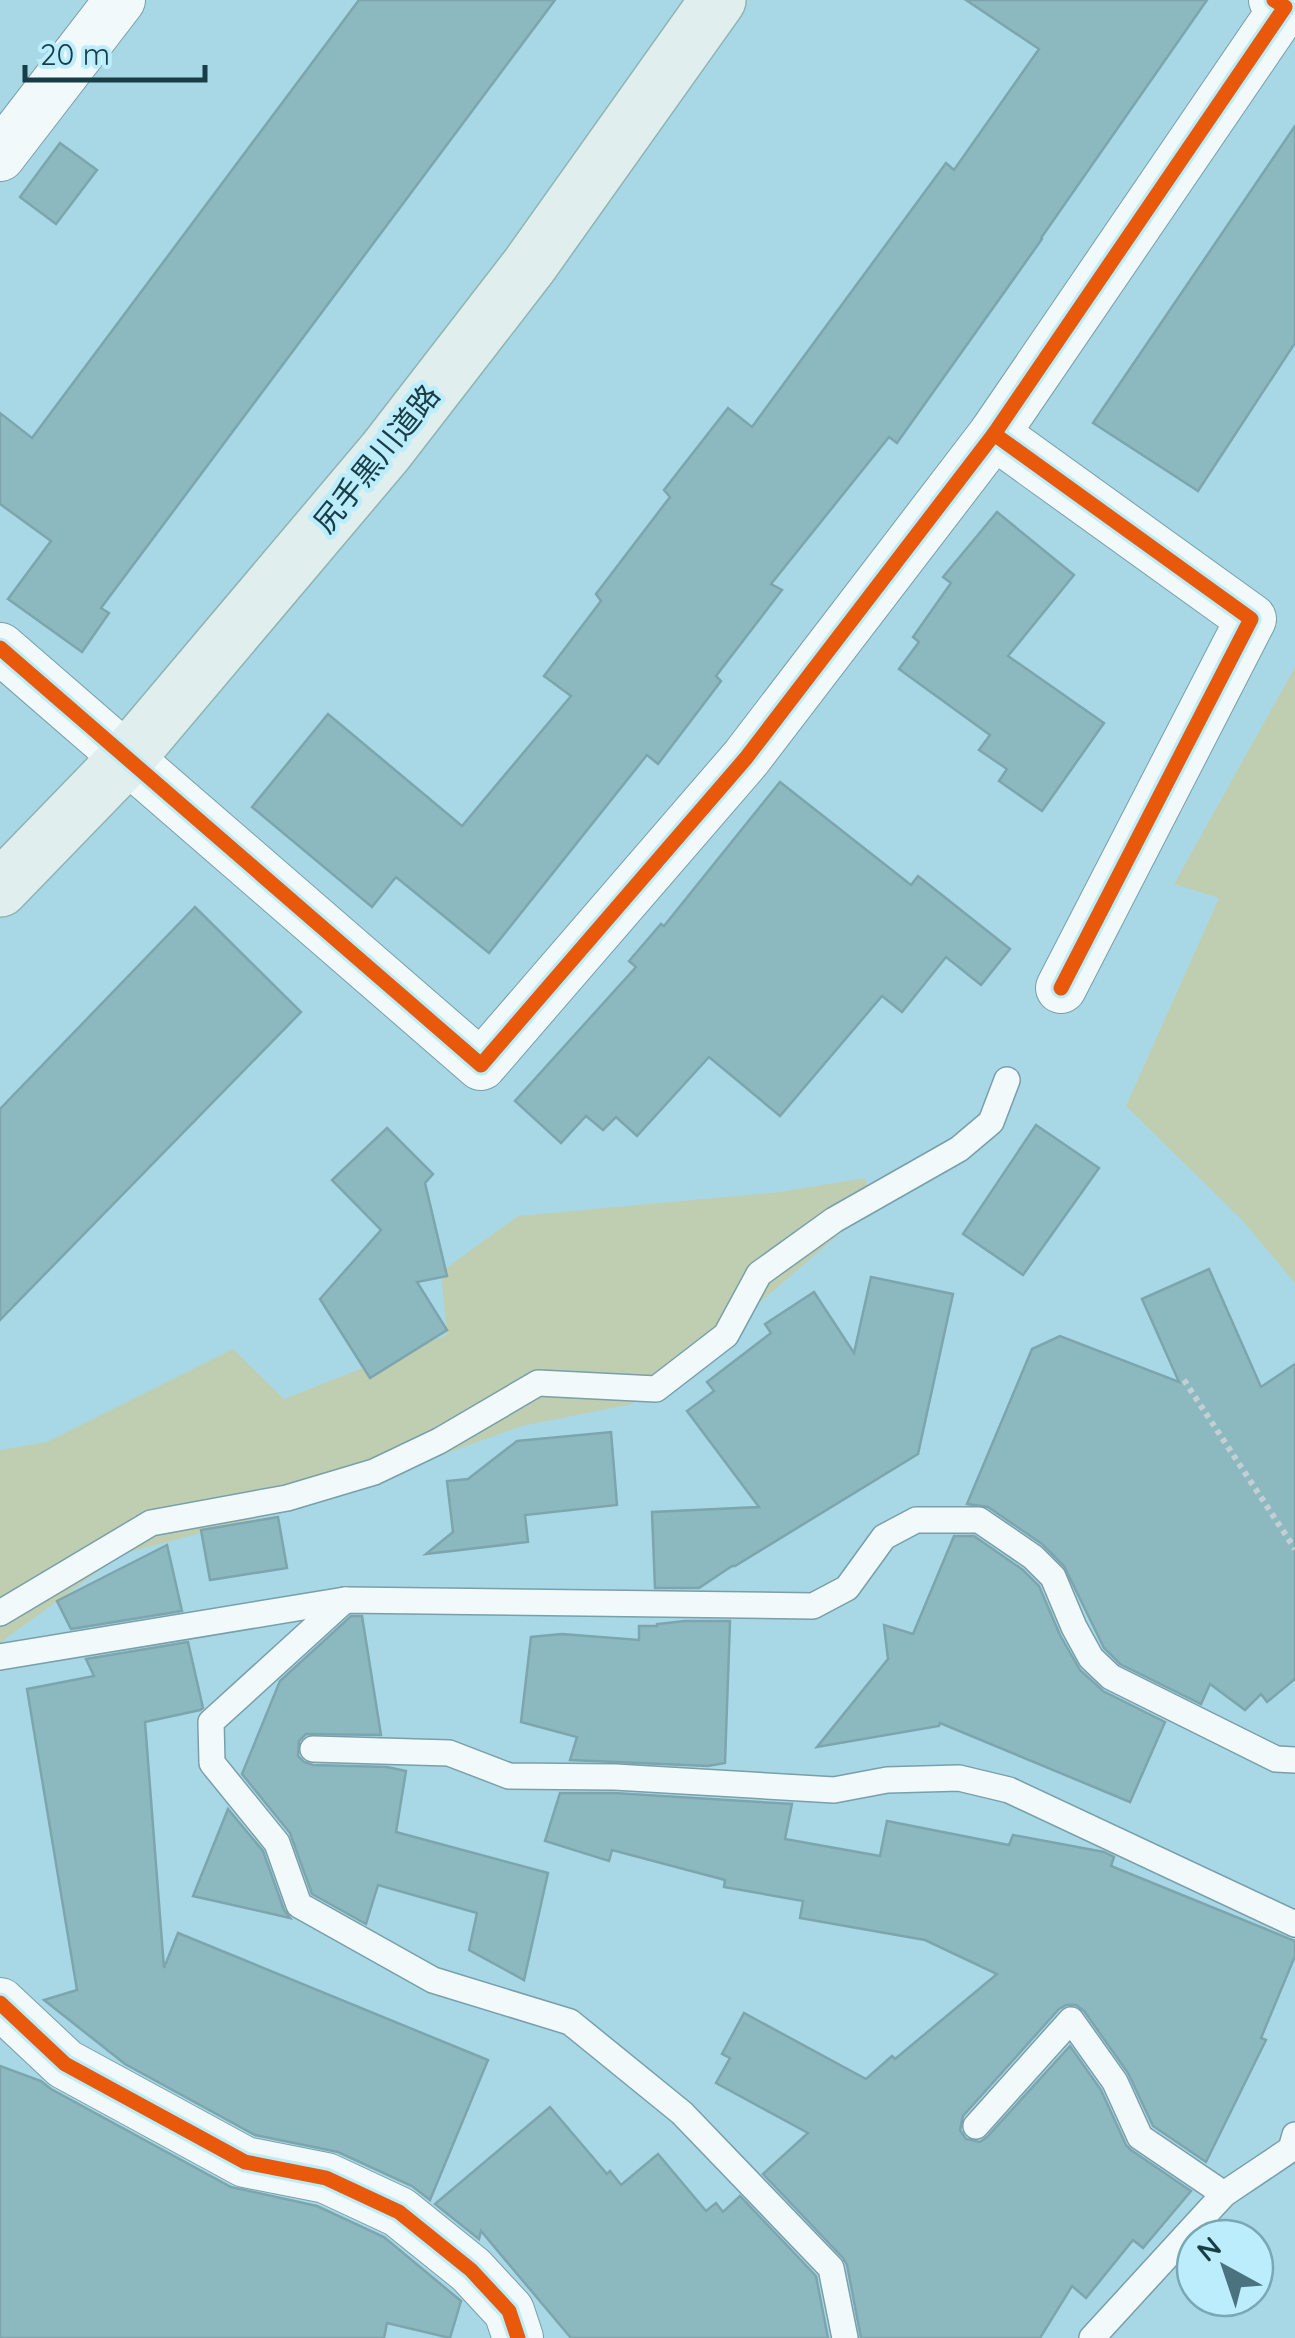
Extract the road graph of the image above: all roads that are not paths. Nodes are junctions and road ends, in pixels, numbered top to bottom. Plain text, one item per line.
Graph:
1 (120, 0) edge
2 (718, 0) edge
3 (1274, 0) edge
4 (0, 156) edge
5 (994, 434) junction
6 (0, 648) edge
7 (127, 758) junction
8 (0, 889) edge
9 (1061, 988) dead end
10 (1007, 1080) dead end
11 (345, 1600) junction
12 (0, 1613) edge
13 (0, 1658) edge
14 (313, 1749) dead end
15 (1295, 1760) edge
16 (1295, 1924) edge
17 (0, 2003) edge
18 (976, 2126) dead end
19 (1294, 2147) edge
20 (1224, 2194) junction
21 (518, 2338) edge
22 (844, 2338) edge
23 (1092, 2338) edge

1 - 4 street
2 - 7 main road, 尻手黒川道路
3 - 5 street
5 - 7 street
5 - 9 street
6 - 7 street
7 - 8 main road, 尻手黒川道路
10 - 12 lane
11 - 13 lane
11 - 15 lane
11 - 22 lane
14 - 16 lane
17 - 21 street
18 - 20 lane
19 - 20 lane
20 - 23 lane

